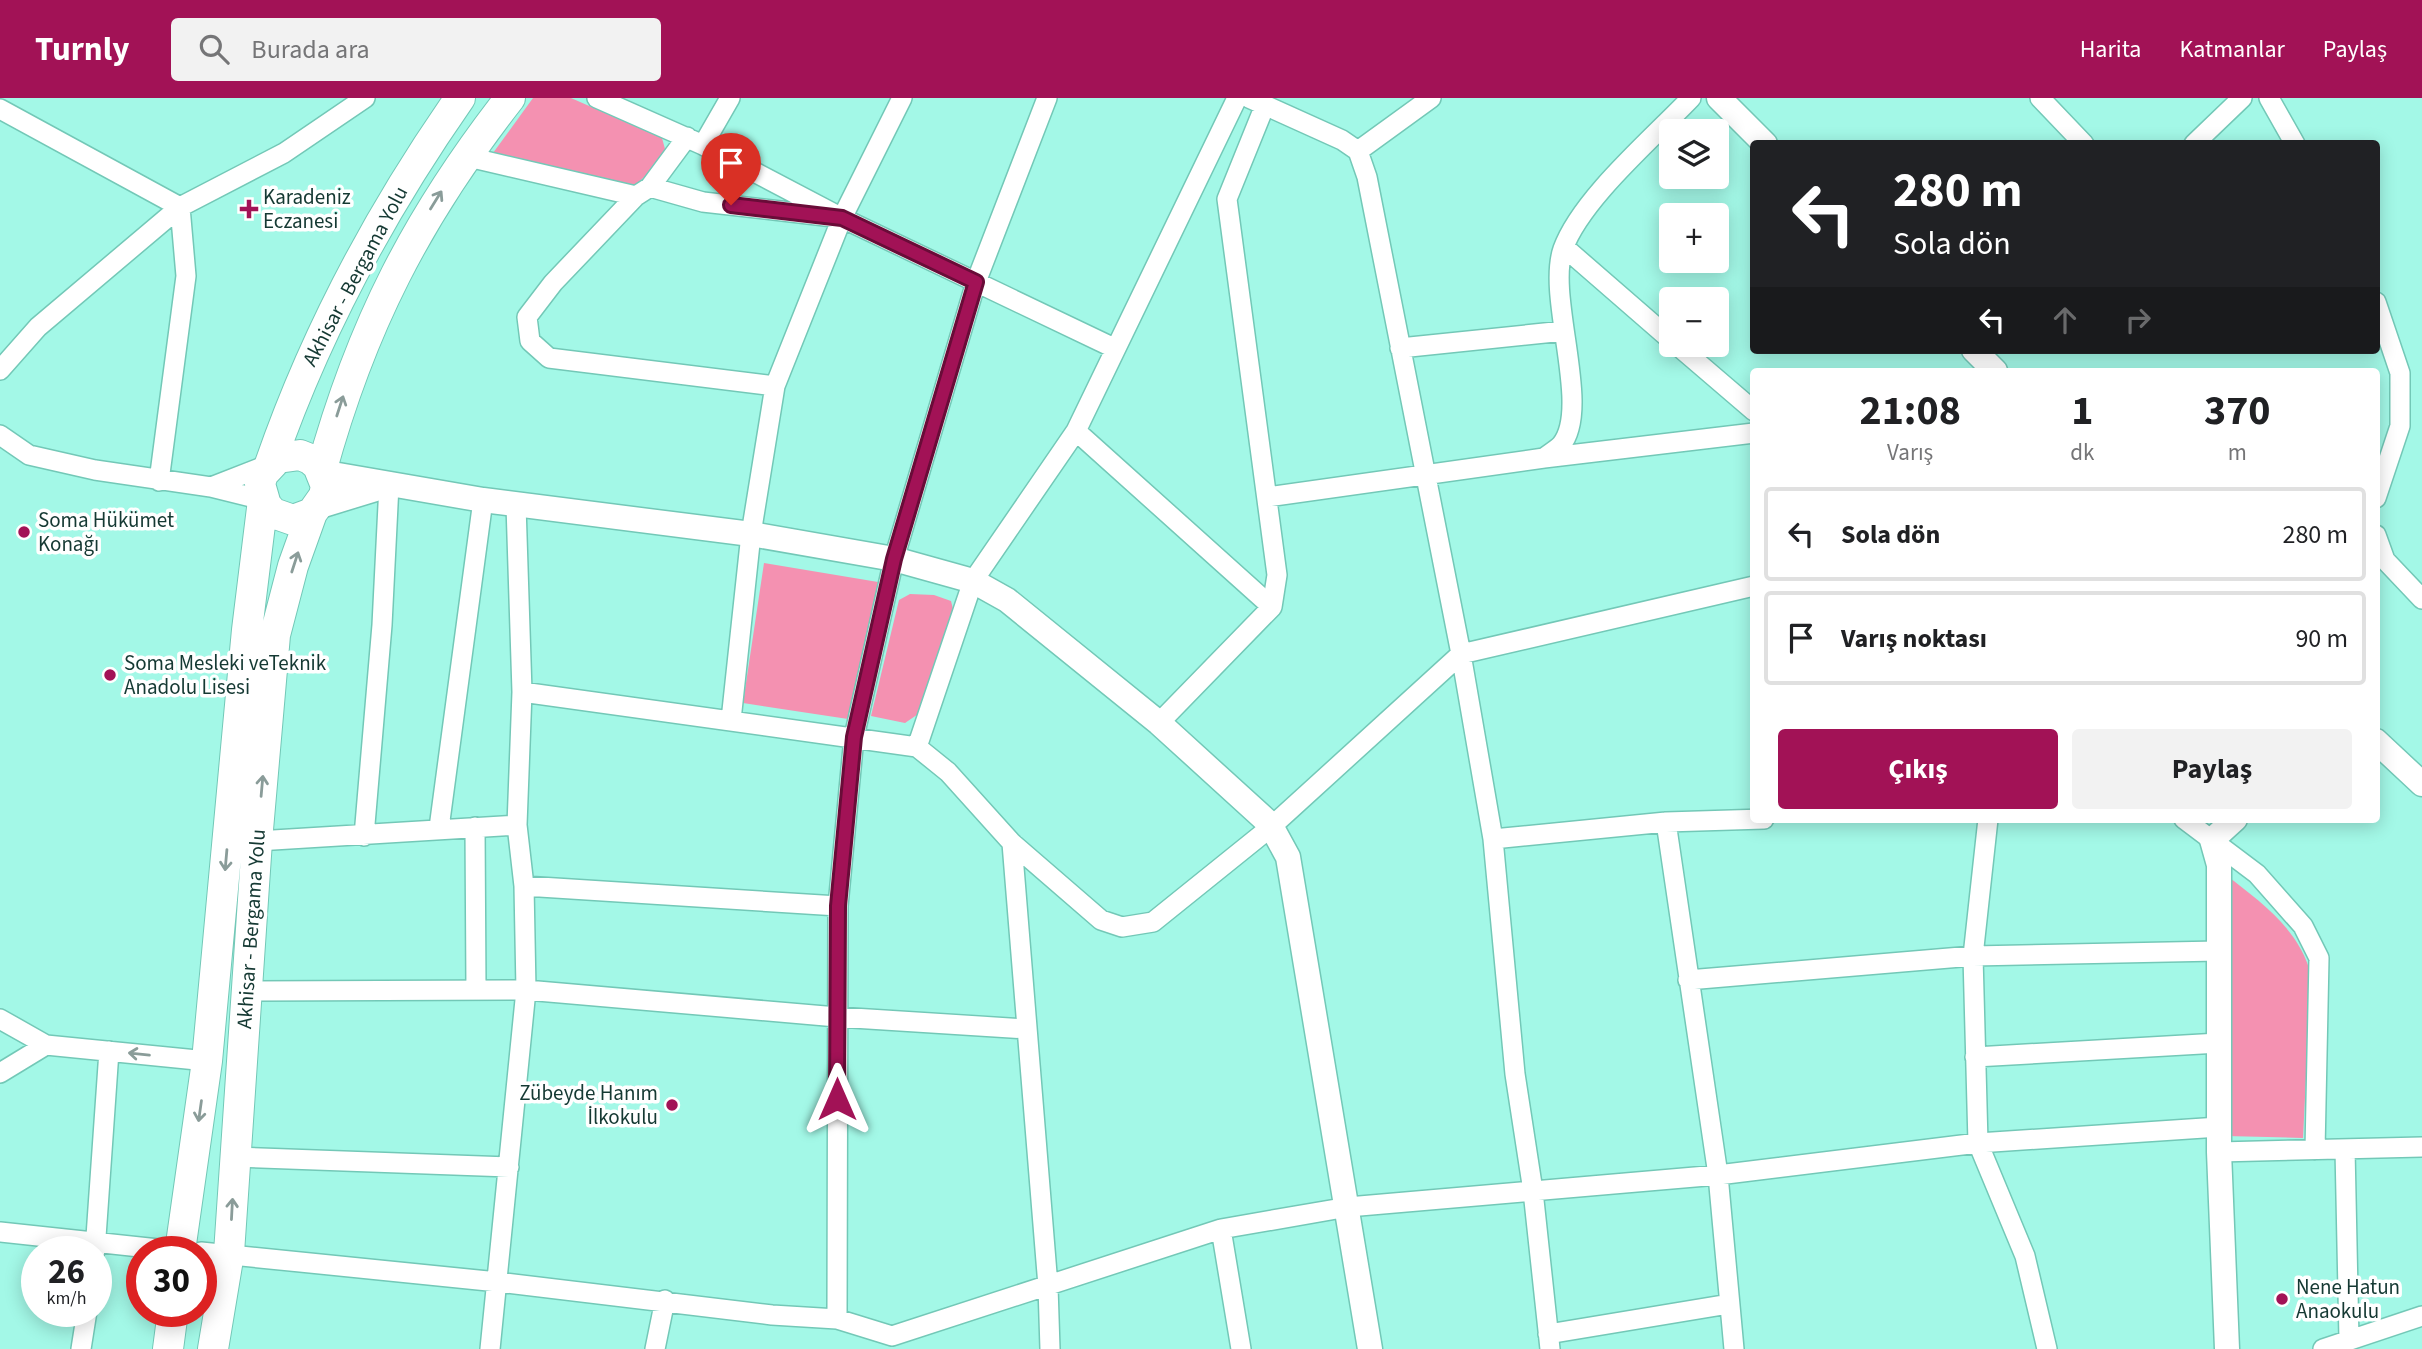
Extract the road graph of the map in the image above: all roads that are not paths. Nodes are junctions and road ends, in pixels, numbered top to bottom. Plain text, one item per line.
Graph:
1 (365, 98) edge
2 (460, 98) edge
3 (510, 98) edge
4 (597, 98) edge
5 (730, 98) edge
6 (902, 98) edge
7 (1047, 98) edge
8 (1237, 98) edge
9 (1431, 98) edge
10 (1691, 98) edge
11 (1719, 98) edge
12 (2040, 98) edge
13 (2242, 98) edge
14 (2269, 98) edge
15 (1257, 102) edge
16 (0, 109) edge
17 (1761, 140) edge
18 (2080, 140) edge
19 (2198, 140) edge
20 (2293, 140) edge
21 (695, 141) junction
22 (1358, 151) junction
23 (464, 156) junction
24 (643, 192) junction
25 (180, 207) junction
26 (842, 218) junction
27 (1564, 247) junction
28 (976, 282) junction
29 (2380, 314) edge
30 (1659, 330) edge
31 (1564, 331) junction
32 (1114, 348) junction
33 (1400, 348) junction
34 (1691, 357) edge
35 (0, 370) edge
36 (775, 386) junction
37 (1750, 408) edge
38 (1076, 430) junction
39 (1750, 433) edge
40 (0, 435) edge
41 (1544, 458) junction
42 (270, 464) junction
43 (321, 472) junction
44 (1424, 477) junction
45 (159, 481) junction
46 (389, 485) junction
47 (2380, 486) edge
48 (211, 487) junction
49 (1267, 497) junction
50 (263, 500) junction
51 (483, 500) junction
52 (516, 505) junction
53 (316, 510) junction
54 (751, 534) junction
55 (2380, 546) edge
56 (894, 559) junction
57 (973, 581) junction
58 (1750, 587) edge
59 (2422, 599) edge
60 (1272, 607) junction
61 (1461, 654) junction
62 (522, 692) junction
63 (731, 720) junction
64 (1159, 723) junction
65 (854, 737) junction
66 (2380, 745) edge
67 (916, 747) junction
68 (2422, 785) edge
69 (1750, 819) edge
70 (1666, 822) junction
71 (1988, 823) edge
72 (2189, 823) edge
73 (2231, 823) edge
74 (517, 825) junction
75 (475, 827) junction
76 (1271, 827) junction
77 (439, 828) junction
78 (364, 836) junction
79 (1493, 839) junction
80 (2212, 840) junction
81 (257, 841) junction
82 (1012, 843) junction
83 (524, 886) junction
84 (838, 906) junction
85 (2218, 951) junction
86 (1973, 956) junction
87 (1688, 980) junction
88 (476, 990) junction
89 (526, 990) junction
90 (247, 991) junction
91 (837, 1017) junction
92 (0, 1019) edge
93 (1027, 1029) junction
94 (2219, 1043) junction
95 (46, 1045) junction
96 (109, 1051) junction
97 (1975, 1057) junction
98 (207, 1061) junction
99 (1, 1072) edge
100 (2220, 1126) junction
101 (1978, 1143) junction
102 (2422, 1147) edge
103 (2345, 1149) junction
104 (2315, 1150) junction
105 (2220, 1152) junction
106 (235, 1157) junction
107 (509, 1167) junction
108 (1718, 1175) junction
109 (1533, 1191) junction
110 (1348, 1207) junction
111 (1221, 1229) junction
112 (0, 1231) edge
113 (30, 1236) edge
114 (97, 1236) edge
115 (180, 1236) edge
116 (217, 1243) edge
117 (217, 1253) edge
118 (498, 1282) junction
119 (1048, 1286) junction
120 (664, 1300) junction
121 (1729, 1304) junction
122 (2422, 1316) edge
123 (837, 1319) junction
124 (84, 1327) edge
125 (171, 1327) edge
126 (213, 1327) edge
127 (2349, 1340) junction
128 (1549, 1342) edge
129 (890, 1343) edge
130 (81, 1349) edge
131 (168, 1349) edge
132 (213, 1349) edge
133 (490, 1349) edge
134 (655, 1349) edge
135 (1050, 1349) edge
136 (1241, 1349) edge
137 (1370, 1349) edge
138 (1734, 1349) edge
139 (2047, 1349) edge
140 (2227, 1349) edge
141 (2323, 1349) edge

1 - 25 street
2 - 42 main road, Akhisar - Bergama Yolu
3 - 23 main road, Akhisar - Bergama Yolu
4 - 21 street
5 - 21 street
6 - 26 street
7 - 28 street
8 - 32 street
9 - 22 street
10 - 27 street
11 - 17 street
12 - 18 street
13 - 19 street
14 - 20 street
15 - 22 street
15 - 49 street
16 - 25 street
21 - 24 street
21 - 26 street
22 - 33 street
23 - 24 street
43 -> 23 main road, Akhisar - Bergama Yolu
24 - 26 street
24 - 36 street
25 - 35 street
25 - 45 street
26 - 28 street
26 - 36 street
27 - 30 street
27 - 31 street
28 - 32 street
28 - 56 street
29 - 47 street
31 - 33 street
31 - 41 street
32 - 38 street
33 - 44 street
34 - 37 street
36 - 54 street
38 - 57 street
38 - 60 street
39 - 41 street
40 - 45 street
41 - 44 street
42 - 43 main road
42 - 48 street
42 - 50 main road, Akhisar - Bergama Yolu
43 - 46 street
43 - 53 main road, Akhisar - Bergama Yolu
44 - 49 street
44 - 61 street
45 - 48 street
46 - 51 street
46 - 53 street
46 - 78 street
48 - 50 street
49 - 60 street
50 - 53 main road
50 -> 98 main road, Akhisar - Bergama Yolu
51 - 52 street
51 - 77 street
52 - 54 street
52 - 62 street
81 -> 53 main road, Akhisar - Bergama Yolu
54 - 56 street
54 - 63 street
55 - 59 street
56 - 57 street
56 - 65 street
57 - 64 street
57 - 67 street
58 - 61 street
60 - 64 street
61 - 76 street
61 - 79 street
62 - 63 street
62 - 74 street
63 - 65 street
64 - 76 street
65 - 67 street
65 - 84 street
66 - 68 street
67 - 82 street
69 - 70 street
70 - 79 street
70 - 87 street
71 - 86 street
72 - 80 street
73 - 80 street
74 - 75 street
74 - 83 street
75 - 77 street
75 - 88 street
76 - 82 street
76 - 110 street
77 - 78 street
78 - 81 street
79 - 109 street
80 - 85 street
80 - 104 street
81 - 90 main road, Akhisar - Bergama Yolu
82 - 93 street
83 - 84 street
83 - 89 street
84 - 91 street
85 - 86 street
85 - 94 street
86 - 87 street
86 - 97 street
87 - 108 street
88 - 89 street
88 - 90 street
89 - 91 street
89 - 107 street
90 - 106 main road, Akhisar - Bergama Yolu
91 - 93 street
91 - 123 street
92 - 95 street
93 - 119 street
94 - 97 street
94 - 100 street
95 - 96 street
95 - 99 street
98 -> 96 street
96 - 114 street
97 - 101 street
98 -> 115 main road, Akhisar - Bergama Yolu
100 - 101 street
100 - 105 street
101 - 108 street
101 - 139 street
102 - 103 street
103 - 104 street
103 - 127 street
104 - 105 street
105 - 140 street
106 - 107 street
116 -> 106 main road, Akhisar - Bergama Yolu
107 - 118 street
108 - 109 street
108 - 121 street
109 - 110 street
109 - 128 street
110 - 111 street
110 - 137 street
111 - 119 street
111 - 136 street
112 - 113 street
117 - 118 street
118 - 120 street
118 - 133 street
119 - 129 street
119 - 135 street
120 - 123 street
120 - 134 street
121 - 128 street
121 - 138 street
122 - 127 street
123 - 129 street
124 - 130 street
125 - 131 main road
126 - 132 main road, Akhisar - Bergama Yolu
127 - 141 street

